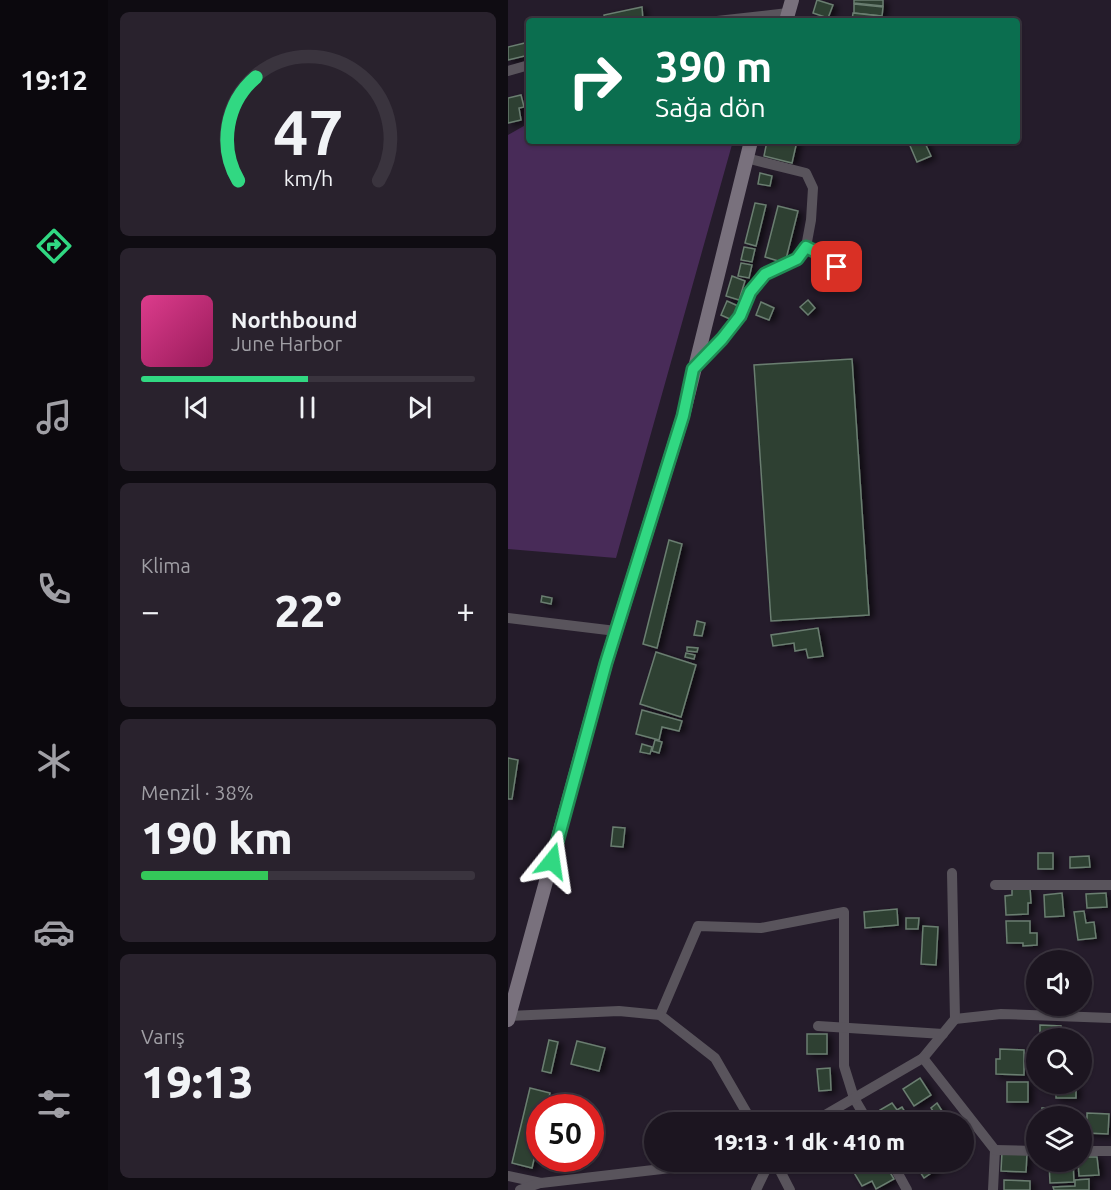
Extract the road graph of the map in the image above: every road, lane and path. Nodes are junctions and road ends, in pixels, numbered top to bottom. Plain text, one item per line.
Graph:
1 (789, 11) edge
2 (739, 18) edge
3 (526, 66) edge
4 (508, 71) edge
5 (750, 144) edge
6 (746, 158) junction
7 (806, 247) junction
8 (843, 283) dead end
9 (693, 369) junction
10 (508, 618) edge
11 (616, 631) junction
12 (952, 873) dead end
13 (995, 885) dead end
14 (1111, 885) edge
15 (660, 1016) junction
16 (1111, 1017) edge
17 (509, 1018) edge
18 (955, 1019) junction
19 (818, 1026) dead end
20 (844, 1027) junction
21 (943, 1034) junction
22 (924, 1058) junction
23 (854, 1098) junction
24 (746, 1112) edge
25 (830, 1112) edge
26 (862, 1112) edge
27 (995, 1150) junction
28 (1026, 1151) edge
29 (1092, 1151) edge
30 (1111, 1151) edge
31 (644, 1171) edge
32 (765, 1172) edge
33 (781, 1172) edge
34 (897, 1172) edge
35 (508, 1176) edge
36 (541, 1183) junction
37 (520, 1190) edge
38 (756, 1190) edge
39 (790, 1190) edge
40 (907, 1190) edge
41 (992, 1190) edge

1 - 2 street
3 - 4 street
5 - 6 main road
6 - 7 street
6 - 9 main road
7 - 8 street
7 - 9 street
9 - 11 main road
10 - 11 street
11 - 17 main road
12 - 18 street
13 - 14 street
15 - 17 street
15 - 20 street
15 - 24 street
16 - 18 street
18 - 21 street
19 - 20 street
20 - 21 street
20 - 23 street
21 - 22 street
22 - 23 street
22 - 27 street
23 - 25 street
23 - 26 street
27 - 28 street
27 - 41 street
29 - 30 street
31 - 36 street
32 - 38 street
33 - 39 street
34 - 40 street
35 - 36 street
36 - 37 street

